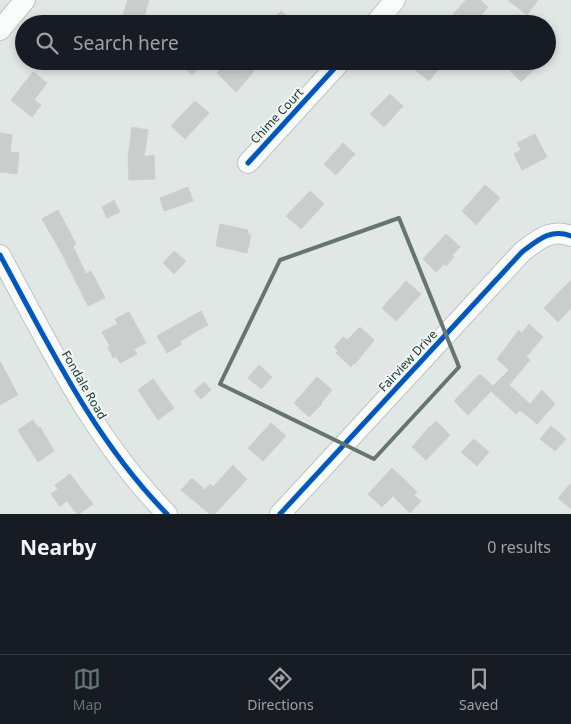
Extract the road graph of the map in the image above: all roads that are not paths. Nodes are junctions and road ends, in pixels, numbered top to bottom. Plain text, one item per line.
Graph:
1 (25, 0) edge
2 (395, 0) edge
3 (382, 15) edge
4 (0, 30) edge
5 (333, 70) edge
6 (248, 163) dead end
7 (564, 234) edge
8 (0, 255) edge
9 (167, 514) edge
10 (280, 514) edge

1 - 4 street
2 - 3 street
5 - 6 street, Chime Court
7 - 10 street, Fairview Drive
8 - 9 street, Fondale Road

